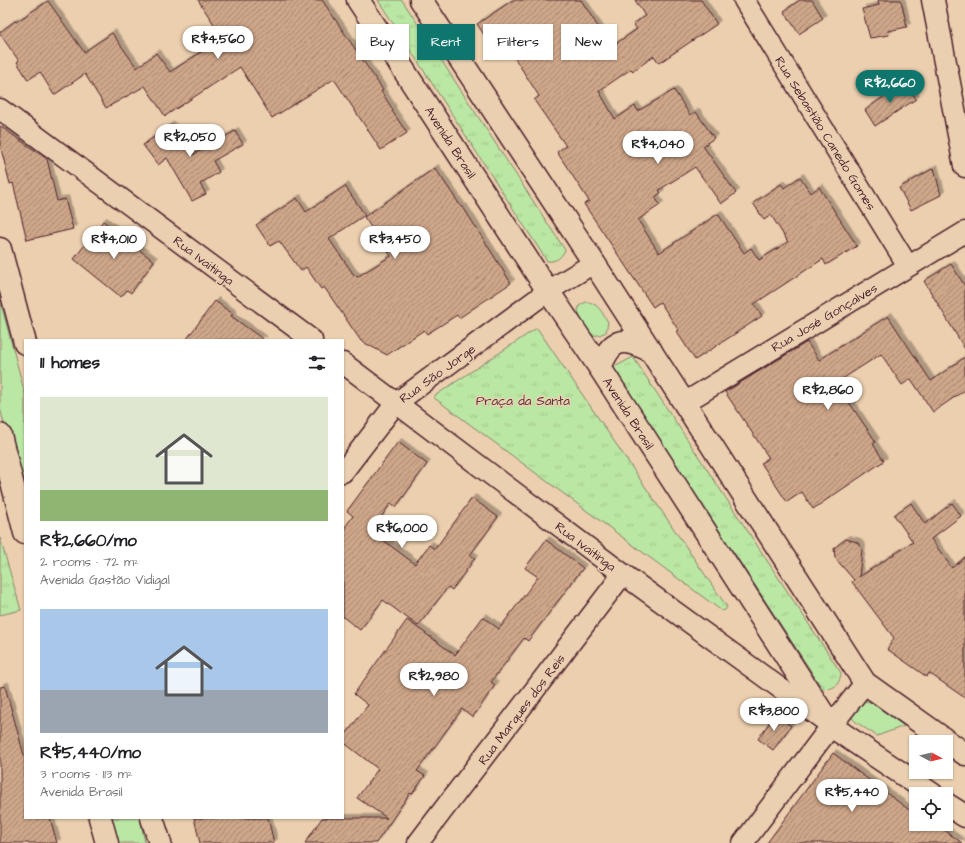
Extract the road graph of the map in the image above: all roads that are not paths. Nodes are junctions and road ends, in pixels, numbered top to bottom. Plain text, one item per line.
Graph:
1 (358, 0) edge
2 (421, 0) edge
3 (744, 0) edge
4 (933, 0) edge
5 (0, 109) edge
6 (965, 166) edge
7 (965, 232) edge
8 (0, 249) edge
9 (594, 262) junction
10 (908, 266) junction
11 (548, 291) junction
12 (24, 339) edge
13 (311, 339) edge
14 (651, 351) junction
15 (344, 364) edge
16 (600, 368) junction
17 (396, 403) junction
18 (684, 403) junction
19 (0, 436) edge
20 (344, 471) edge
21 (24, 529) edge
22 (623, 574) junction
23 (864, 683) junction
24 (831, 726) junction
25 (965, 754) edge
26 (922, 787) edge
27 (953, 808) edge
28 (965, 816) edge
29 (100, 819) edge
30 (152, 819) edge
31 (107, 843) edge
32 (160, 843) edge
33 (418, 843) edge
34 (743, 843) edge

1 - 11 main road, Avenida Brasil
2 - 9 main road
3 - 10 street, Rua Sebastião Canedo Gomes
4 - 6 main road
5 - 13 street, Rua Ivaitinga
7 - 10 street, Rua José Gonçalves
8 - 12 main road
9 - 11 street, Rua São Jorge
9 - 14 main road
10 - 18 street, Rua José Gonçalves
11 - 16 main road, Avenida Brasil
11 - 17 street, Rua São Jorge
14 - 16 main road
14 - 18 main road
15 - 17 street, Rua Ivaitinga
16 - 24 main road, Avenida Brasil
17 - 20 street, Rua São Jorge
17 - 22 street, Rua Ivaitinga
18 - 23 main road
19 - 21 main road
22 - 24 street, Rua Ivaitinga
22 - 33 street, Rua Marques dos Reis
23 - 24 street
23 - 25 main road
24 - 26 main road, Avenida Brasil
24 - 34 street
27 - 28 main road
29 - 31 main road
30 - 32 main road

